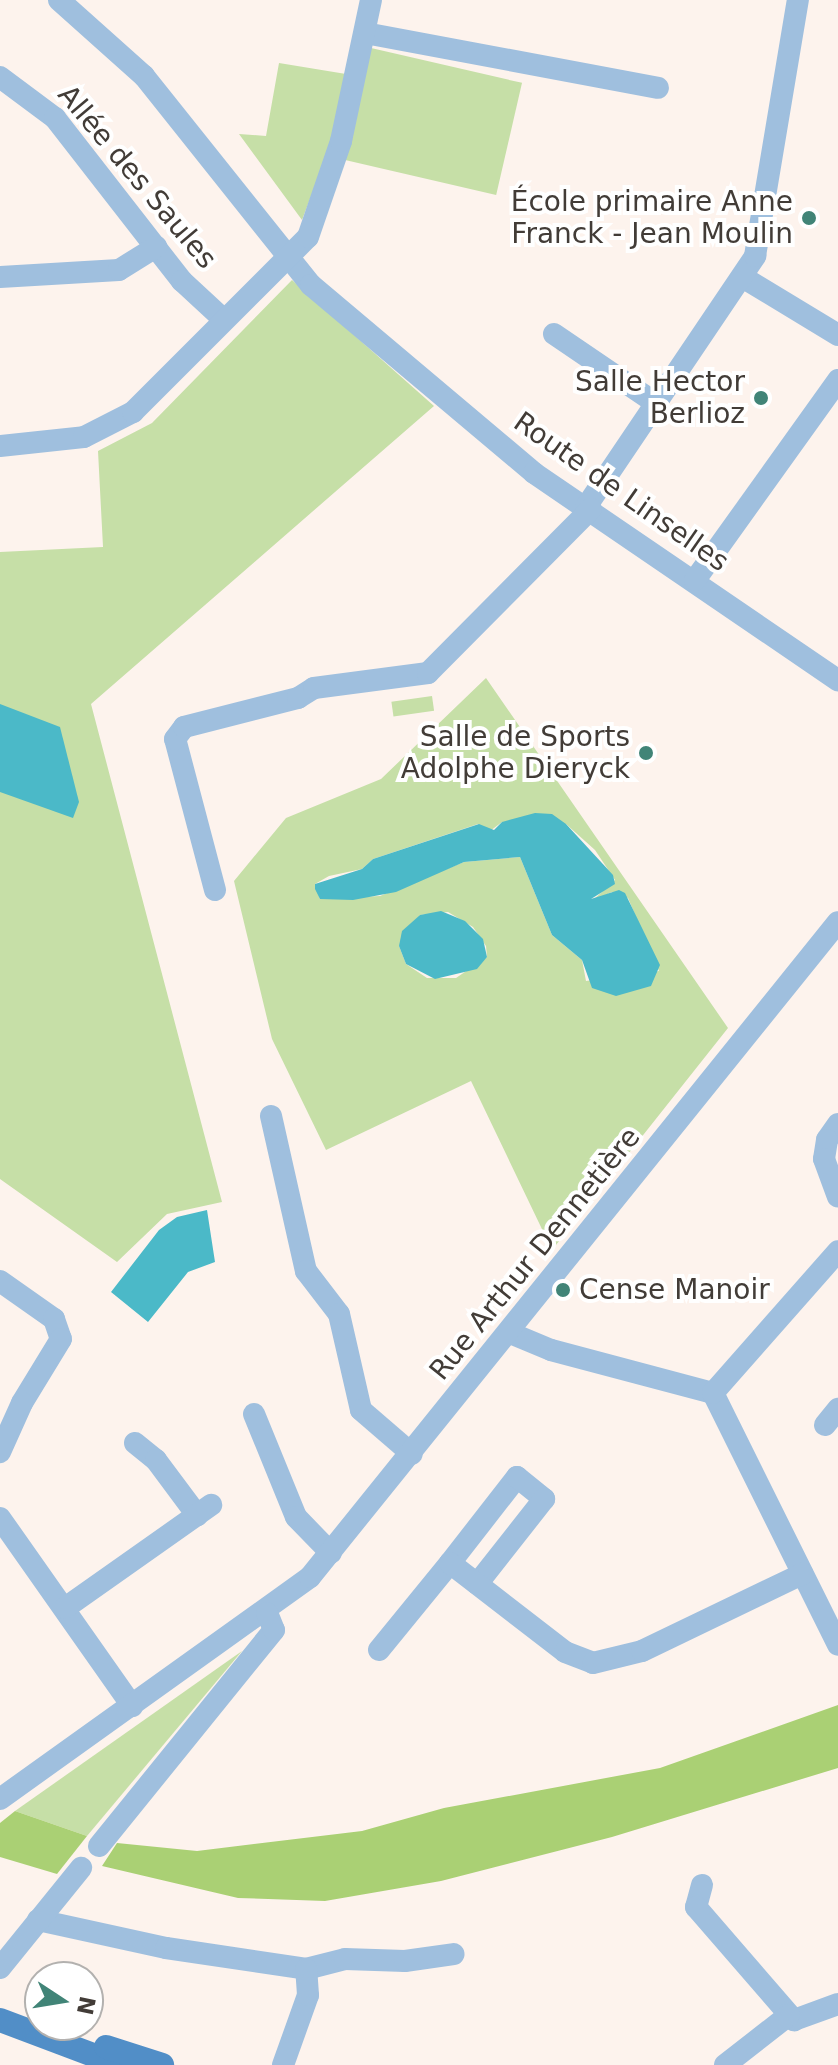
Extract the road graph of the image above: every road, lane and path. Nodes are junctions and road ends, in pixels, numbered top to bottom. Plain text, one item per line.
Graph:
1 (59, 0) edge
2 (78, 0) edge
3 (371, 0) edge
4 (798, 0) edge
5 (365, 33) junction
6 (0, 77) edge
7 (658, 88) dead end
8 (156, 247) junction
9 (291, 254) junction
10 (0, 277) edge
11 (744, 278) junction
12 (223, 319) junction
13 (554, 334) dead end
14 (838, 335) edge
15 (838, 380) edge
16 (657, 404) junction
17 (0, 446) edge
18 (588, 508) junction
19 (695, 580) junction
20 (838, 680) edge
21 (215, 890) dead end
22 (838, 922) edge
23 (271, 1116) dead end
24 (838, 1124) edge
25 (838, 1197) edge
26 (838, 1251) edge
27 (0, 1281) edge
28 (510, 1333) junction
29 (713, 1393) junction
30 (254, 1414) dead end
31 (135, 1443) dead end
32 (0, 1452) edge
33 (412, 1454) junction
34 (0, 1518) edge
35 (331, 1553) junction
36 (450, 1563) junction
37 (802, 1574) junction
38 (477, 1584) junction
39 (65, 1608) junction
40 (267, 1613) junction
41 (838, 1645) edge
42 (379, 1650) dead end
43 (132, 1706) junction
44 (0, 1799) edge
45 (99, 1846) dead end
46 (81, 1868) dead end
47 (702, 1885) dead end
48 (38, 1920) junction
49 (454, 1954) dead end
50 (0, 1968) edge
51 (306, 1969) junction
52 (838, 2004) edge
53 (0, 2007) edge
54 (789, 2015) junction
55 (24, 2016) edge
56 (0, 2020) edge
57 (93, 2041) edge
58 (120, 2065) edge
59 (162, 2065) edge
60 (283, 2065) edge
61 (725, 2065) edge

1 - 9 street, Route de Linselles
2 - 9 street, Route de Linselles
3 - 5 street
4 - 11 street
5 - 7 street
5 - 9 street
6 - 8 street, Allée des Saules
8 - 10 street
8 - 12 street, Allée des Saules
9 - 12 street
9 - 18 street, Route de Linselles
11 - 14 street
11 - 16 street
12 - 17 street
13 - 16 street
15 - 19 street
16 - 18 street
18 - 19 street, Route de Linselles
18 - 21 street
19 - 20 street, Route de Linselles
22 - 28 street, Rue Arthur Dennetière
23 - 33 street
24 - 25 street
26 - 29 street
27 - 32 street
28 - 29 street
28 - 33 street, Rue Arthur Dennetière
29 - 37 street
30 - 35 street
31 - 39 street
33 - 35 street, Rue Arthur Dennetière
34 - 39 street
35 - 40 street, Rue Arthur Dennetière
36 - 38 street
36 - 38 street
36 - 42 street
37 - 38 street
37 - 41 street
39 - 43 street
40 - 43 street, Rue Arthur Dennetière
40 - 45 street
43 - 44 street, Rue Arthur Dennetière
46 - 48 street
47 - 54 street
48 - 50 street
48 - 51 street
49 - 51 street
51 - 60 street
52 - 54 street
53 - 55 main road
54 - 61 street
56 - 58 main road
57 - 59 main road

